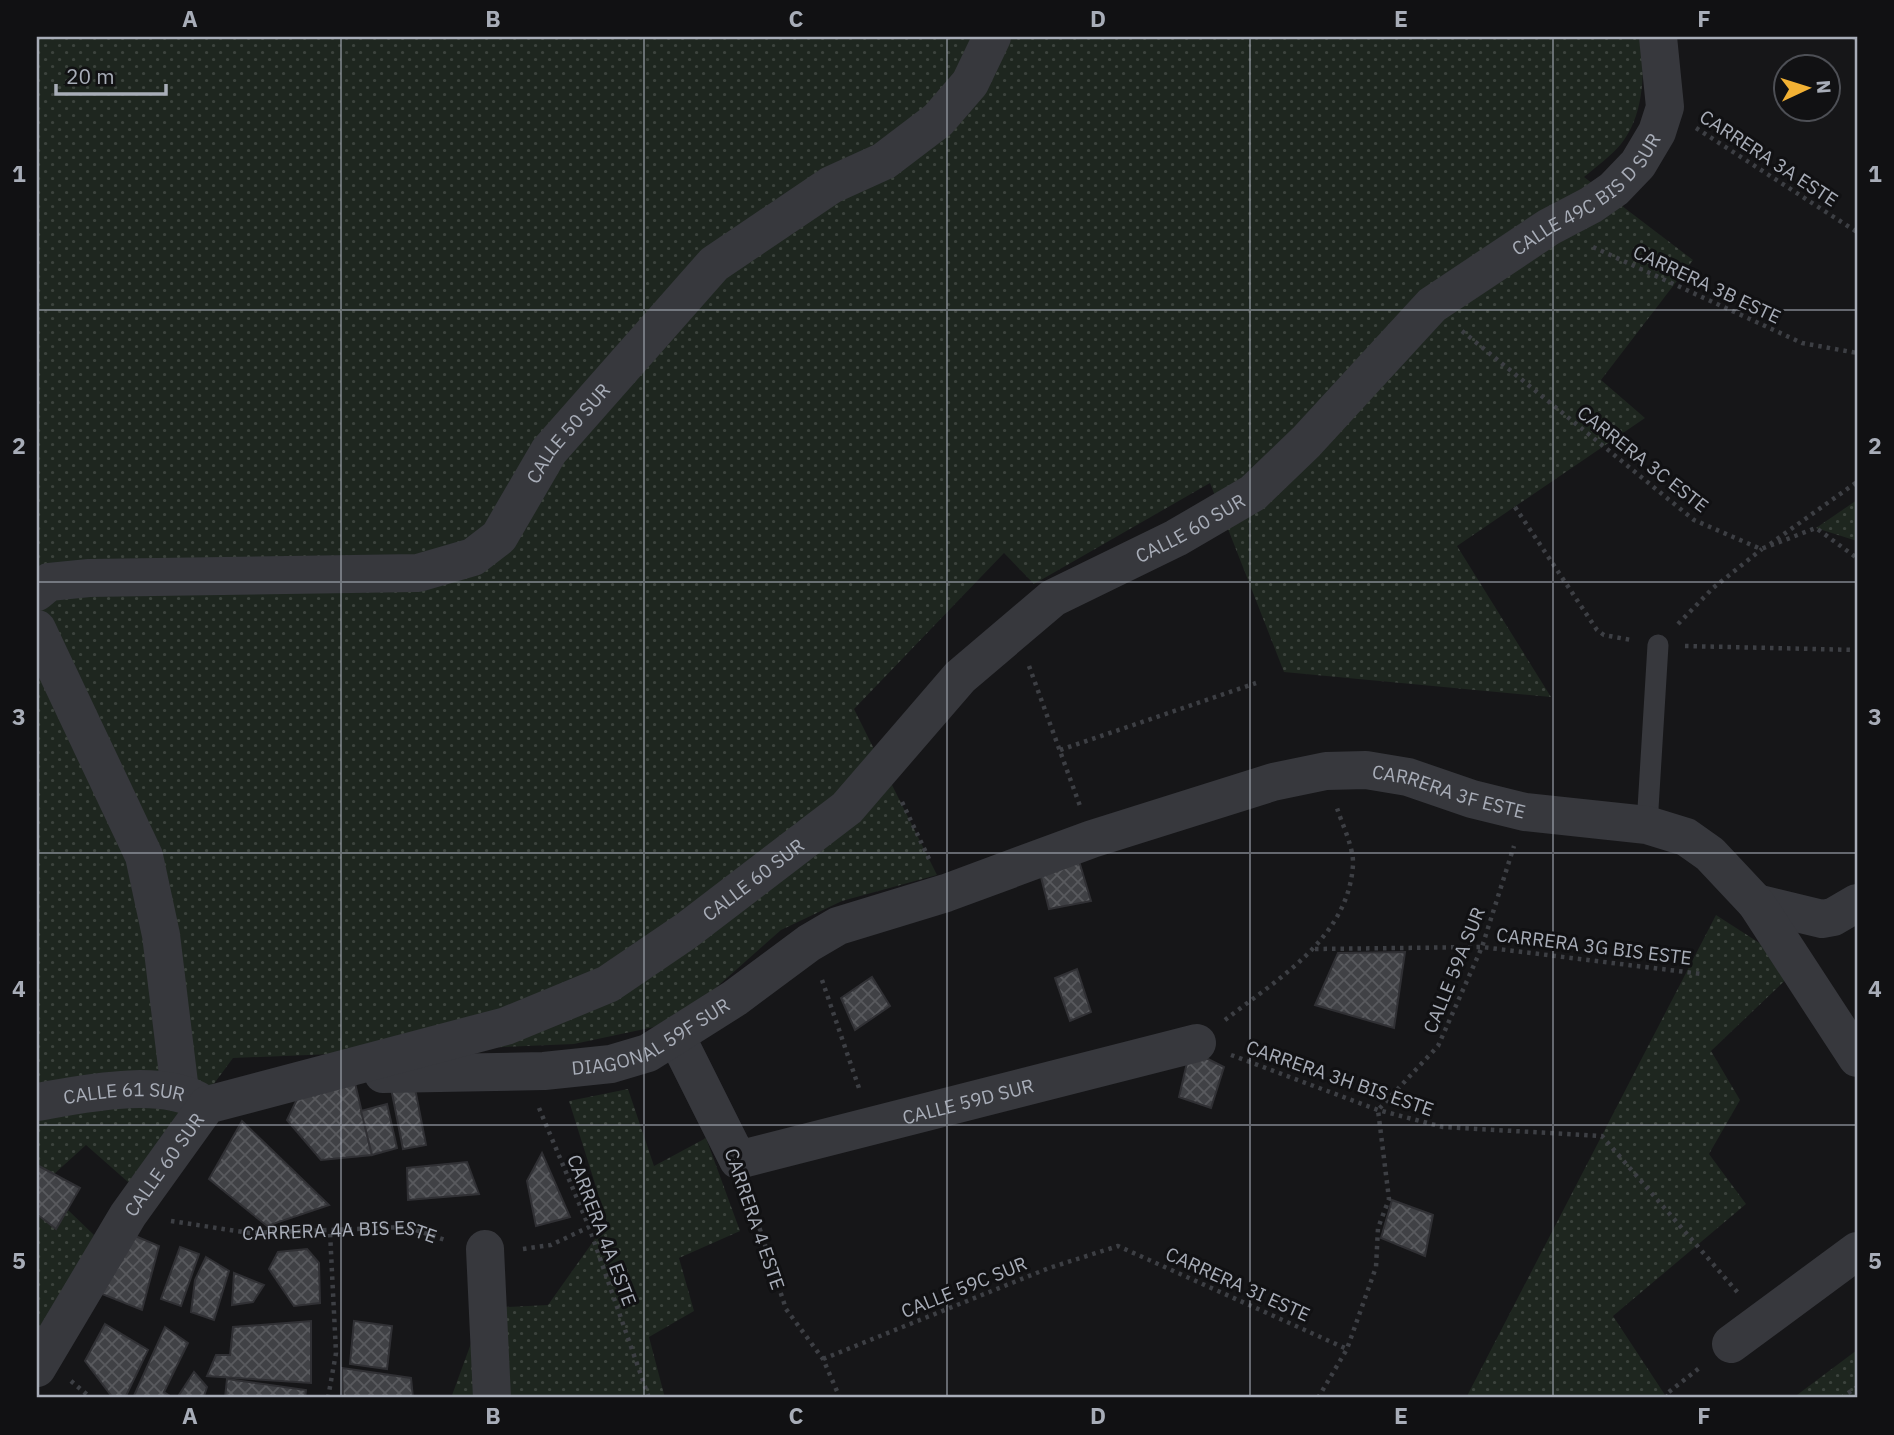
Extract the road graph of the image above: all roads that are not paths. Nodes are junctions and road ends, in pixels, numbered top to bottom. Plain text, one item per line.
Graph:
1 (992, 37) edge
2 (1658, 37) edge
3 (1432, 305) joint
4 (39, 587) edge
5 (37, 629) edge
6 (1658, 645) road end
7 (1647, 825) junction
8 (946, 893) joint
9 (1756, 903) junction
10 (1857, 904) edge
11 (676, 1036) junction
12 (1197, 1043) road end
13 (1857, 1058) edge
14 (325, 1075) junction
15 (193, 1098) junction
16 (37, 1102) edge
17 (738, 1160) joint
18 (485, 1249) road end
19 (1857, 1251) edge
20 (1731, 1344) road end
21 (40, 1363) edge
22 (492, 1398) edge

1 - 4 street, CALLE 50 SUR
2 - 3 street, CALLE 49C BIS D SUR
3 - 14 street, CALLE 60 SUR
5 - 15 street
6 - 7 lane
7 - 8 street, CARRERA 3F ESTE
7 - 9 street, CARRERA 3F ESTE
8 - 11 street, DIAGONAL 59F SUR
9 - 10 street
9 - 13 street, CARRERA 3F ESTE
11 - 14 street, DIAGONAL 59F SUR
11 - 17 street, CARRERA 4 ESTE
12 - 17 street, CALLE 59D SUR
14 - 15 street, CALLE 60 SUR
15 - 16 street, CALLE 61 SUR
15 - 21 street, CALLE 60 SUR
18 - 22 street
19 - 20 street

